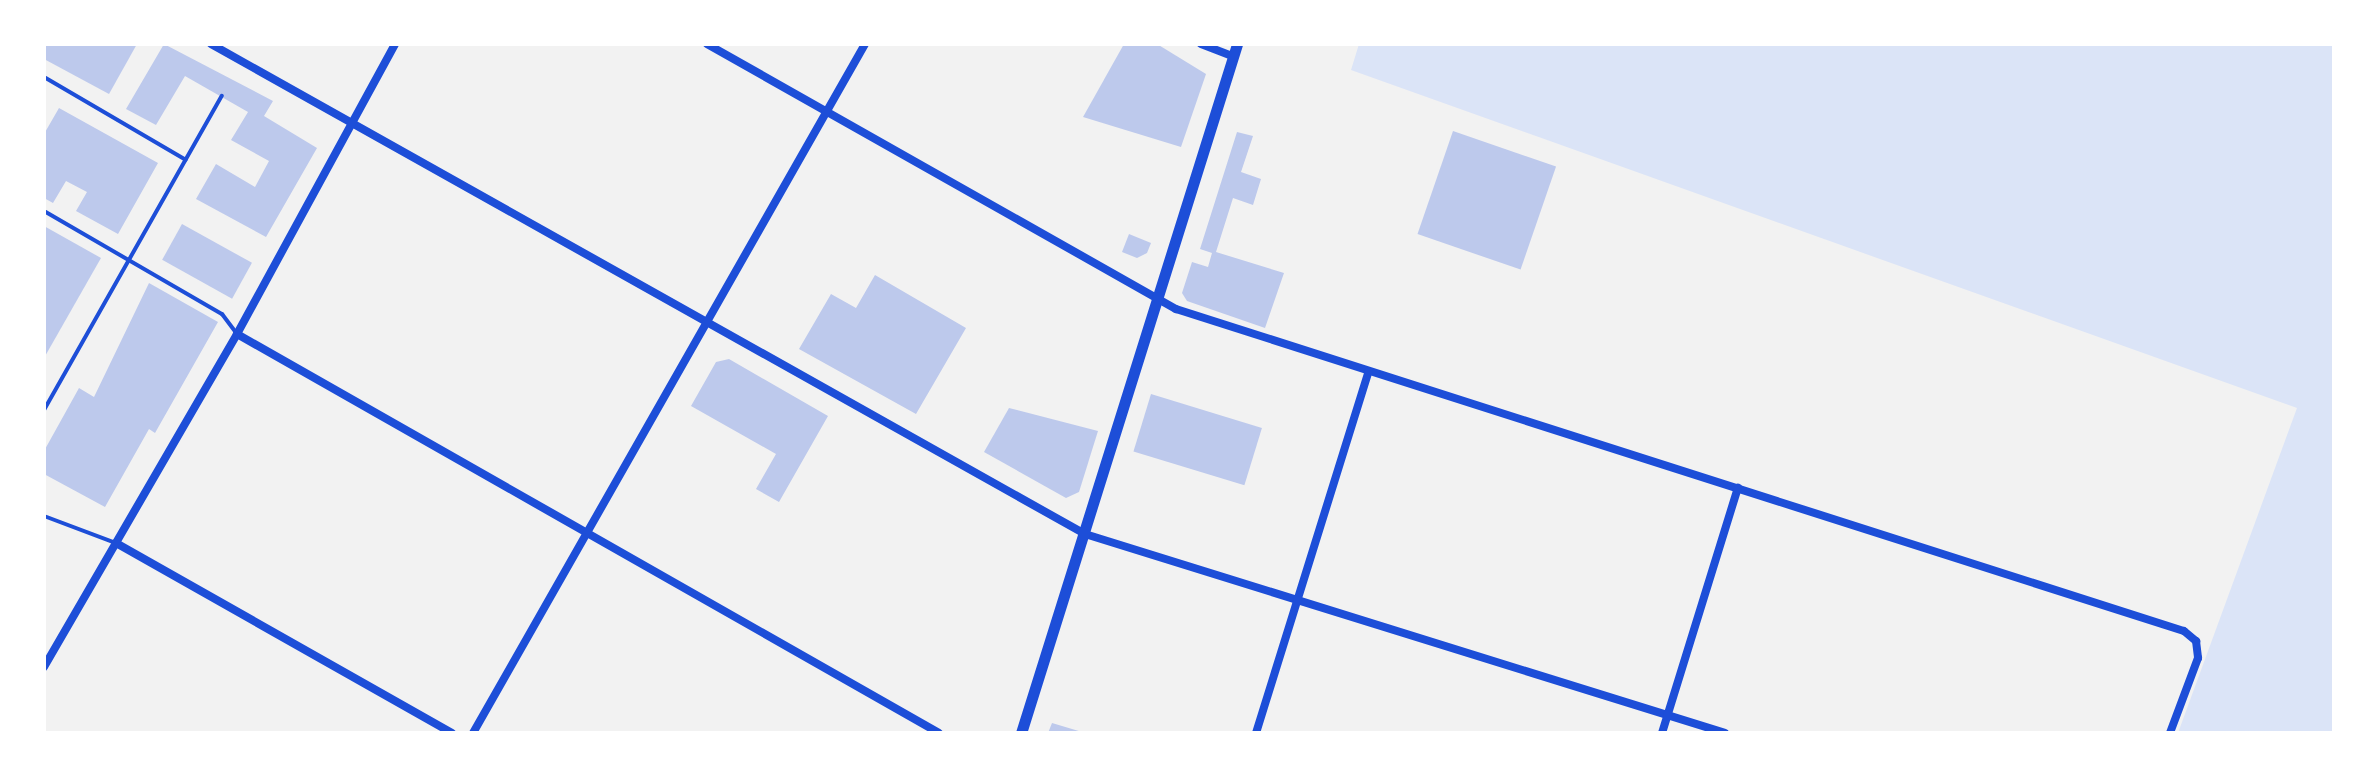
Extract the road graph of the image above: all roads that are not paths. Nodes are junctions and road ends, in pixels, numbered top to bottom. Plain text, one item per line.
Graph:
1 (211, 44) edge
2 (395, 44) edge
3 (707, 44) edge
4 (865, 44) edge
5 (1201, 44) edge
6 (1235, 50) edge
7 (46, 78) edge
8 (44, 88) edge
9 (222, 96) dead end
10 (826, 112) junction
11 (350, 122) junction
12 (186, 160) junction
13 (44, 211) edge
14 (130, 260) junction
15 (1157, 302) junction
16 (708, 322) junction
17 (237, 334) junction
18 (1369, 371) junction
19 (44, 410) edge
20 (1738, 488) junction
21 (44, 516) edge
22 (588, 534) junction
23 (1085, 534) junction
24 (116, 543) junction
25 (1294, 600) junction
26 (44, 667) edge
27 (1667, 715) junction
28 (452, 733) edge
29 (473, 733) edge
30 (939, 733) edge
31 (1021, 733) edge
32 (1256, 733) edge
33 (1662, 733) edge
34 (1725, 733) edge
35 (2170, 733) edge

1 - 11 street
2 - 11 street
3 - 10 street
4 - 10 street
5 - 6 street
6 - 15 street
7 - 8 lane
7 - 12 lane
9 - 12 lane
10 - 15 street
10 - 16 street
11 - 16 street
11 - 17 street
12 - 14 lane
13 - 14 lane
14 - 17 lane
14 - 19 lane
15 - 18 street
15 - 23 street
16 - 22 street
16 - 23 street
17 - 22 street
17 - 24 street
18 - 20 street
18 - 25 street
20 - 27 street
20 - 35 street
21 - 24 lane
22 - 29 street
22 - 30 street
23 - 25 street
23 - 31 street
24 - 26 street
24 - 28 street
25 - 27 street
25 - 32 street
27 - 33 street
27 - 34 street

